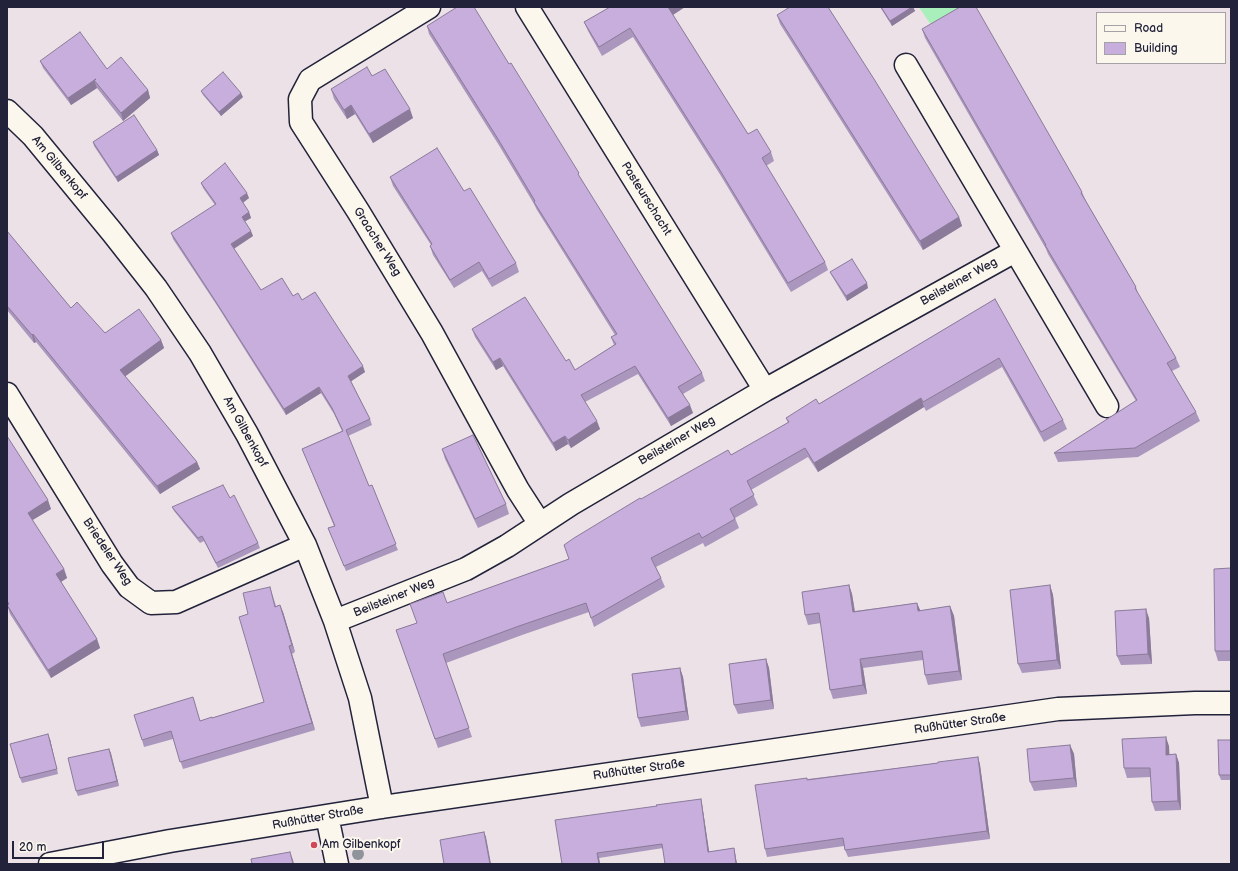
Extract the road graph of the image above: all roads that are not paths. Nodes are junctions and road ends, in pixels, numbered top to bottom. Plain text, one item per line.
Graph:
1 (429, 7) edge
2 (527, 7) edge
3 (906, 65) dead end
4 (7, 111) edge
5 (1015, 251) junction
6 (765, 390) junction
7 (7, 394) edge
8 (1107, 406) dead end
9 (540, 524) junction
10 (305, 545) junction
11 (335, 622) junction
12 (1231, 703) edge
13 (382, 807) junction
14 (327, 816) junction
15 (50, 864) edge
16 (337, 864) edge

1 - 9 street, Graacher Weg
2 - 6 street, Pasteurschacht
3 - 5 street
4 - 10 street, Am Gilbenkopf
5 - 6 street, Beilsteiner Weg
5 - 8 street
6 - 9 street, Beilsteiner Weg
7 - 10 street, Briedeler Weg
9 - 11 street, Beilsteiner Weg
10 - 11 street, Am Gilbenkopf
11 - 13 street, Am Gilbenkopf
12 - 13 street, Rußhütter Straße
13 - 14 street, Rußhütter Straße
14 - 15 street, Rußhütter Straße
14 - 16 street

